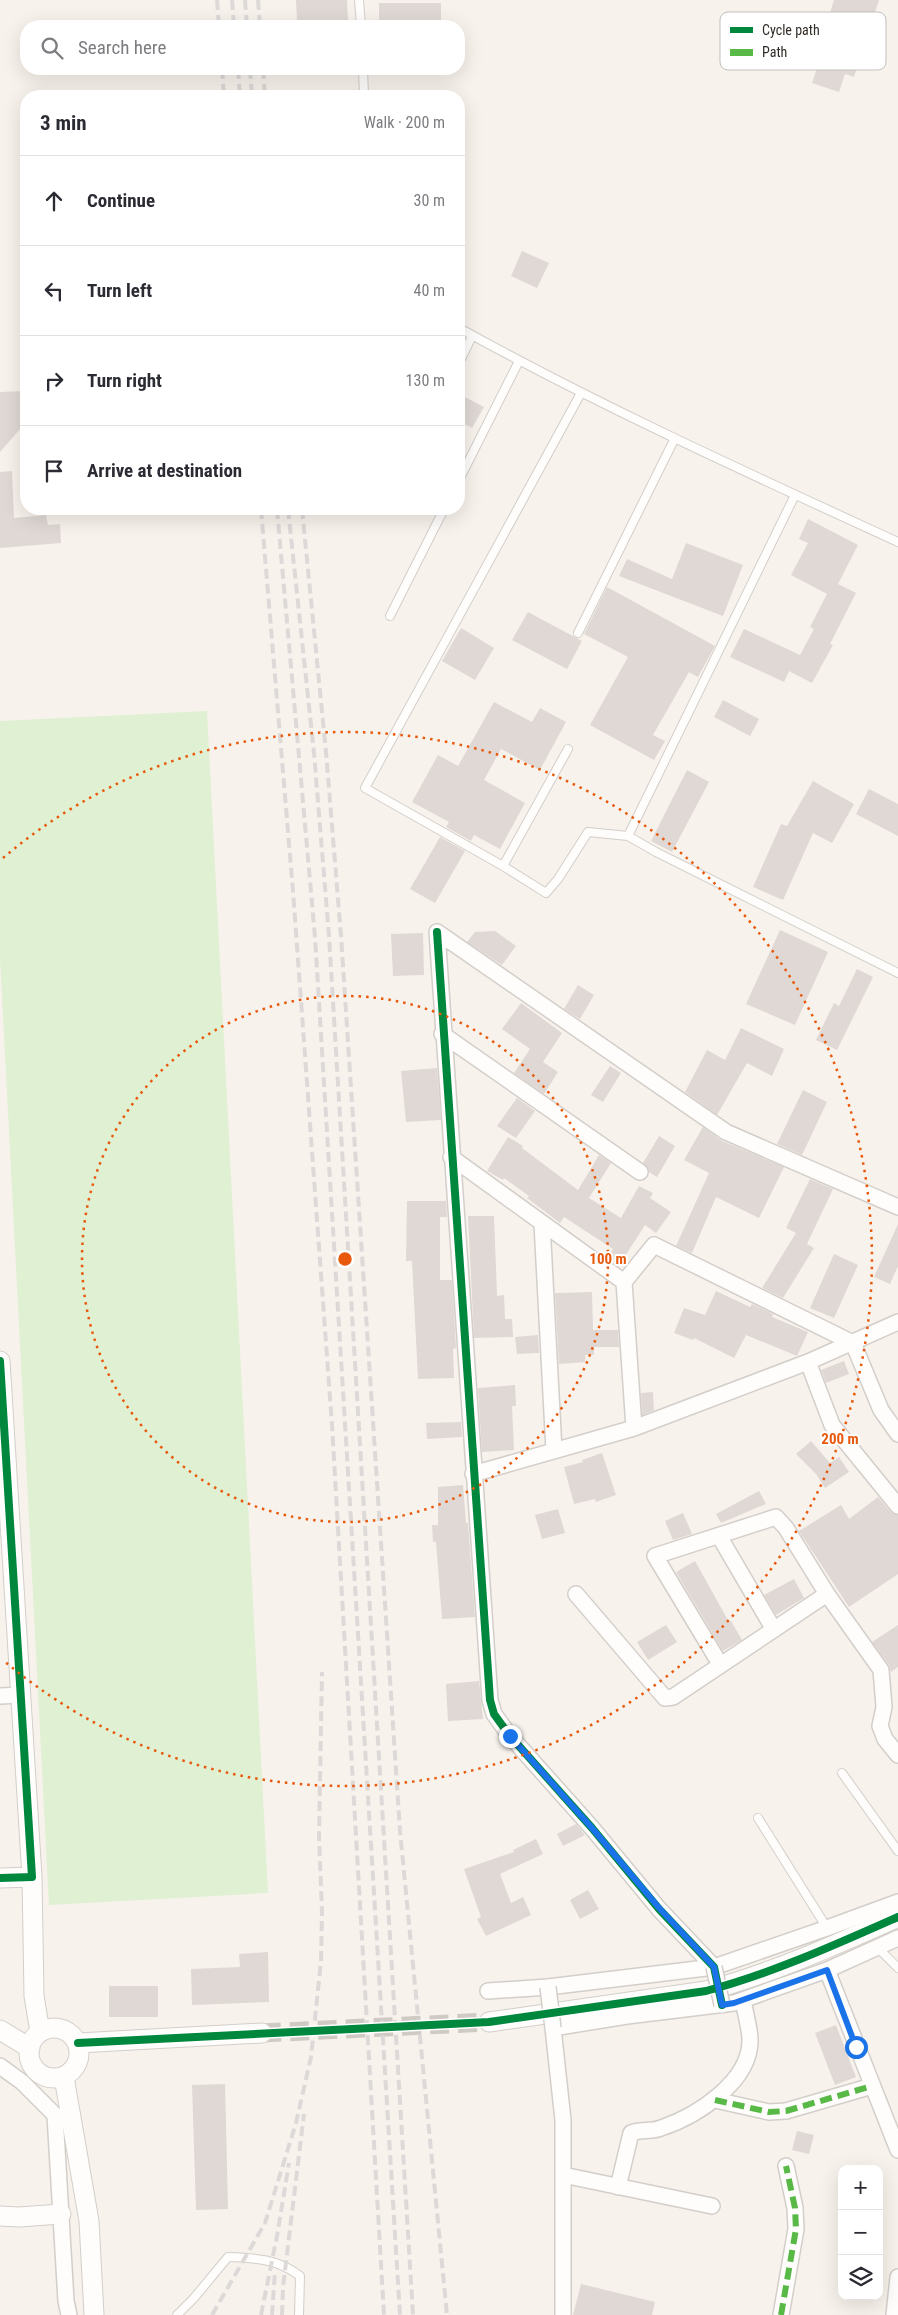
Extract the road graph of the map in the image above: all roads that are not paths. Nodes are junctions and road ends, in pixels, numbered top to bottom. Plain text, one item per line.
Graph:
1 (359, 0) edge
2 (361, 20) edge
3 (363, 75) edge
4 (364, 90) edge
5 (465, 332) edge
6 (472, 336) junction
7 (465, 351) edge
8 (519, 361) junction
9 (580, 393) junction
10 (674, 440) junction
11 (465, 468) edge
12 (795, 495) junction
13 (441, 515) edge
14 (898, 542) edge
15 (390, 616) dead end
16 (578, 633) dead end
17 (568, 749) dead end
18 (628, 836) junction
19 (503, 866) junction
20 (898, 973) edge
21 (442, 1034) junction
22 (451, 1157) junction
23 (640, 1172) dead end
24 (898, 1208) edge
25 (542, 1223) junction
26 (624, 1282) junction
27 (898, 1322) edge
28 (854, 1343) junction
29 (0, 1361) edge
30 (808, 1362) junction
31 (634, 1428) junction
32 (898, 1434) edge
33 (554, 1450) junction
34 (473, 1474) junction
35 (898, 1506) edge
36 (718, 1536) junction
37 (576, 1594) dead end
38 (827, 1594) junction
39 (773, 1628) junction
40 (720, 1664) junction
41 (21, 1695) junction
42 (0, 1696) edge
43 (898, 1755) edge
44 (842, 1773) dead end
45 (758, 1818) dead end
46 (898, 1851) edge
47 (32, 1876) junction
48 (0, 1878) edge
49 (898, 1902) edge
50 (898, 1917) edge
51 (827, 1928) junction
52 (898, 1938) edge
53 (877, 1947) junction
54 (714, 1967) junction
55 (898, 1968) edge
56 (827, 1970) junction
57 (548, 1987) junction
58 (488, 1992) dead end
59 (743, 2000) junction
60 (722, 2005) junction
61 (489, 2022) tunnel mouth
62 (553, 2028) junction
63 (0, 2030) edge
64 (40, 2032) junction
65 (262, 2033) tunnel mouth
66 (78, 2043) junction
67 (30, 2048) junction
68 (0, 2066) edge
69 (64, 2077) junction
70 (872, 2086) junction
71 (715, 2100) junction
72 (898, 2150) edge
73 (786, 2166) dead end
74 (563, 2175) junction
75 (618, 2187) junction
76 (712, 2206) dead end
77 (61, 2214) junction
78 (0, 2216) edge
79 (898, 2277) edge
80 (69, 2315) edge
81 (94, 2315) edge
82 (177, 2315) edge
83 (299, 2315) edge
84 (563, 2315) edge
85 (781, 2315) edge
86 (894, 2315) edge

1 - 2 lane
3 - 4 lane
5 - 6 lane
6 - 7 lane
6 - 8 lane
8 - 9 lane
8 - 11 lane
9 - 10 lane
9 - 19 lane
10 - 12 lane
10 - 16 lane
12 - 14 lane
12 - 18 lane
13 - 15 lane
17 - 19 lane
18 - 19 lane
18 - 20 lane
21 - 22 street
21 - 23 street
21 - 24 street
22 - 25 street
22 - 34 street
25 - 26 street
25 - 33 street
26 - 28 street
26 - 31 street
27 - 28 street
28 - 30 street
28 - 32 street
29 - 41 street
30 - 31 street
30 - 35 street
31 - 33 street
33 - 34 street
34 - 54 street
36 - 38 street
36 - 39 street
36 - 40 street
37 - 40 street
38 - 39 street
38 - 43 street
39 - 40 street
41 - 42 street
41 - 47 street
44 - 46 lane
45 - 51 lane
47 - 48 street
47 - 64 street
49 - 51 street
50 - 61 street
51 - 54 street
52 - 53 street
53 - 55 lane
53 - 56 street
54 - 57 street
54 - 60 street, bridge
56 - 59 street
56 - 70 street
57 - 58 street
57 - 62 street, bridge
59 - 60 street
59 - 71 street
60 - 62 street
62 - 74 street
63 - 67 street
64 - 66 street
64 - 67 street
65 - 66 street
66 - 69 street
67 - 69 street
68 - 77 street
69 - 81 street
70 - 71 street
70 - 72 street
71 - 75 street
73 - 85 street
74 - 75 street
74 - 84 street
75 - 76 street
77 - 78 street
77 - 80 street
79 - 86 street
82 - 83 lane

